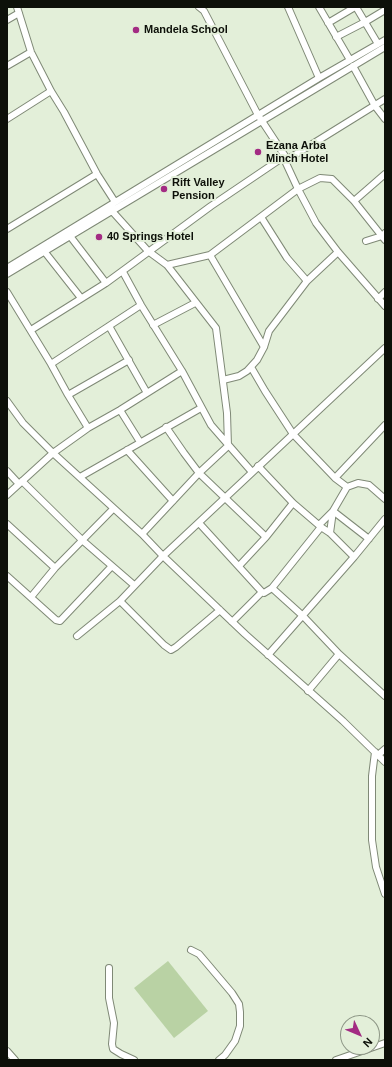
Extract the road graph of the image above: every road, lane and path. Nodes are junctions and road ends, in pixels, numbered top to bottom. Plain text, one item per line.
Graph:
1 (199, 7) edge
2 (288, 7) edge
3 (318, 7) edge
4 (355, 7) edge
5 (18, 10) edge
6 (385, 10) edge
7 (7, 20) edge
8 (365, 22) junction
9 (328, 23) junction
10 (336, 36) junction
11 (385, 40) edge
12 (378, 44) junction
13 (385, 47) edge
14 (31, 52) junction
15 (351, 63) junction
16 (7, 66) edge
17 (319, 78) junction
18 (51, 91) junction
19 (385, 99) edge
20 (375, 106) junction
21 (260, 118) junction
22 (385, 118) edge
23 (7, 119) edge
24 (285, 159) junction
25 (97, 174) junction
26 (385, 174) edge
27 (298, 189) junction
28 (354, 201) junction
29 (115, 202) junction
30 (112, 211) junction
31 (261, 217) junction
32 (7, 229) edge
33 (70, 236) junction
34 (384, 236) edge
35 (366, 241) dead end
36 (44, 251) junction
37 (148, 251) junction
38 (338, 252) junction
39 (210, 254) junction
40 (167, 265) junction
41 (7, 268) edge
42 (123, 272) junction
43 (7, 274) edge
44 (307, 281) junction
45 (106, 283) junction
46 (7, 292) edge
47 (385, 292) edge
48 (81, 298) junction
49 (378, 298) junction
50 (196, 303) junction
51 (141, 306) junction
52 (385, 306) edge
53 (153, 325) junction
54 (110, 326) junction
55 (31, 330) junction
56 (264, 347) junction
57 (385, 348) edge
58 (130, 360) junction
59 (51, 364) junction
60 (251, 366) junction
61 (182, 371) junction
62 (223, 380) junction
63 (147, 393) junction
64 (68, 395) junction
65 (7, 401) edge
66 (201, 408) junction
67 (120, 410) junction
68 (385, 425) edge
69 (166, 427) junction
70 (88, 428) junction
71 (293, 434) junction
72 (140, 442) junction
73 (228, 446) junction
74 (127, 450) junction
75 (53, 453) junction
76 (258, 466) junction
77 (7, 471) edge
78 (252, 472) junction
79 (199, 473) junction
80 (80, 477) junction
81 (335, 478) junction
82 (20, 483) junction
83 (347, 487) junction
84 (7, 495) edge
85 (226, 497) junction
86 (385, 499) edge
87 (173, 501) junction
88 (293, 503) junction
89 (113, 509) junction
90 (333, 511) junction
91 (385, 519) edge
92 (199, 523) junction
93 (7, 524) edge
94 (320, 526) junction
95 (330, 533) junction
96 (142, 534) junction
97 (266, 537) junction
98 (368, 539) junction
99 (82, 540) junction
100 (163, 556) junction
101 (354, 557) junction
102 (112, 566) junction
103 (239, 566) junction
104 (55, 568) junction
105 (7, 576) edge
106 (134, 585) junction
107 (272, 588) junction
108 (262, 592) junction
109 (31, 596) junction
110 (120, 600) junction
111 (220, 610) junction
112 (302, 616) junction
113 (232, 622) junction
114 (77, 636) dead end
115 (339, 654) junction
116 (268, 655) junction
117 (308, 691) junction
118 (385, 696) edge
119 (385, 749) edge
120 (376, 754) junction
121 (385, 762) edge
122 (385, 894) edge
123 (191, 950) dead end
124 (109, 968) dead end
125 (385, 1043) edge
126 (7, 1051) edge
127 (346, 1058) edge
128 (15, 1060) edge
129 (134, 1060) edge
130 (219, 1060) edge
131 (336, 1060) edge

1 - 21 street
2 - 17 street
3 - 9 street
4 - 8 street
4 - 9 street
5 - 7 street
5 - 14 street
6 - 8 street
8 - 10 street
8 - 12 street
9 - 10 street
10 - 15 street
11 - 12 street
12 - 15 street
13 - 15 street
14 - 16 street
14 - 18 street
15 - 17 street
15 - 20 street
15 - 21 street
17 - 21 street
18 - 23 street
18 - 25 street
19 - 20 street
20 - 22 street
20 - 24 street
21 - 24 street
21 - 29 street
21 - 30 street
24 - 27 street
24 - 37 street
25 - 29 street
25 - 32 street
26 - 28 street
27 - 28 street
27 - 31 street
27 - 38 street
28 - 34 street
29 - 41 street
30 - 33 street
30 - 37 street
31 - 39 street
31 - 44 street
33 - 36 street
33 - 45 street
34 - 35 street
36 - 43 street
36 - 48 street
37 - 40 street
37 - 42 street
38 - 44 street
38 - 49 street
39 - 40 street
39 - 56 street
40 - 50 street
42 - 45 street
42 - 51 street
44 - 56 street
45 - 48 street
46 - 55 street
47 - 49 street
48 - 55 street
49 - 52 street
50 - 53 street
50 - 62 street
51 - 53 street
51 - 54 street
53 - 61 street
54 - 58 street
54 - 59 street
55 - 59 street
56 - 60 street
57 - 71 street
58 - 63 street
58 - 64 street
59 - 64 street
60 - 62 street
60 - 71 street
61 - 63 street
61 - 66 street
62 - 73 street
63 - 67 street
64 - 70 street
65 - 75 street
66 - 69 street
66 - 73 street
67 - 70 street
67 - 72 street
68 - 81 street
69 - 72 street
69 - 79 street
70 - 75 street
71 - 76 street
71 - 81 street
72 - 74 street
73 - 78 street
73 - 79 street
74 - 80 street
74 - 87 street
75 - 80 street
75 - 82 street
76 - 78 street
76 - 88 street
77 - 82 street
78 - 85 street
79 - 85 street
79 - 87 street
80 - 89 street
81 - 83 street
82 - 84 street
82 - 99 street
83 - 86 street
83 - 90 street
85 - 92 street
85 - 97 street
87 - 96 street
88 - 94 street
88 - 97 street
89 - 96 street
89 - 99 street
90 - 94 street
90 - 95 street
90 - 98 street
91 - 98 street
92 - 100 street
92 - 103 street
93 - 104 street
94 - 95 street
94 - 107 street
95 - 101 street
96 - 100 street
97 - 103 street
98 - 101 street
99 - 102 street
99 - 104 street
100 - 106 street
100 - 111 street
101 - 112 street
102 - 106 street
102 - 109 street
103 - 108 street
104 - 109 street
105 - 109 street
106 - 110 street
107 - 108 street
107 - 112 street
108 - 113 street
110 - 111 street
110 - 114 street
111 - 113 street
112 - 115 street
112 - 116 street
113 - 116 street
115 - 117 street
115 - 118 street
116 - 117 street
117 - 120 street
119 - 120 street
120 - 121 street
120 - 122 street
123 - 130 street
124 - 129 street
125 - 127 street
126 - 128 street
127 - 131 street

